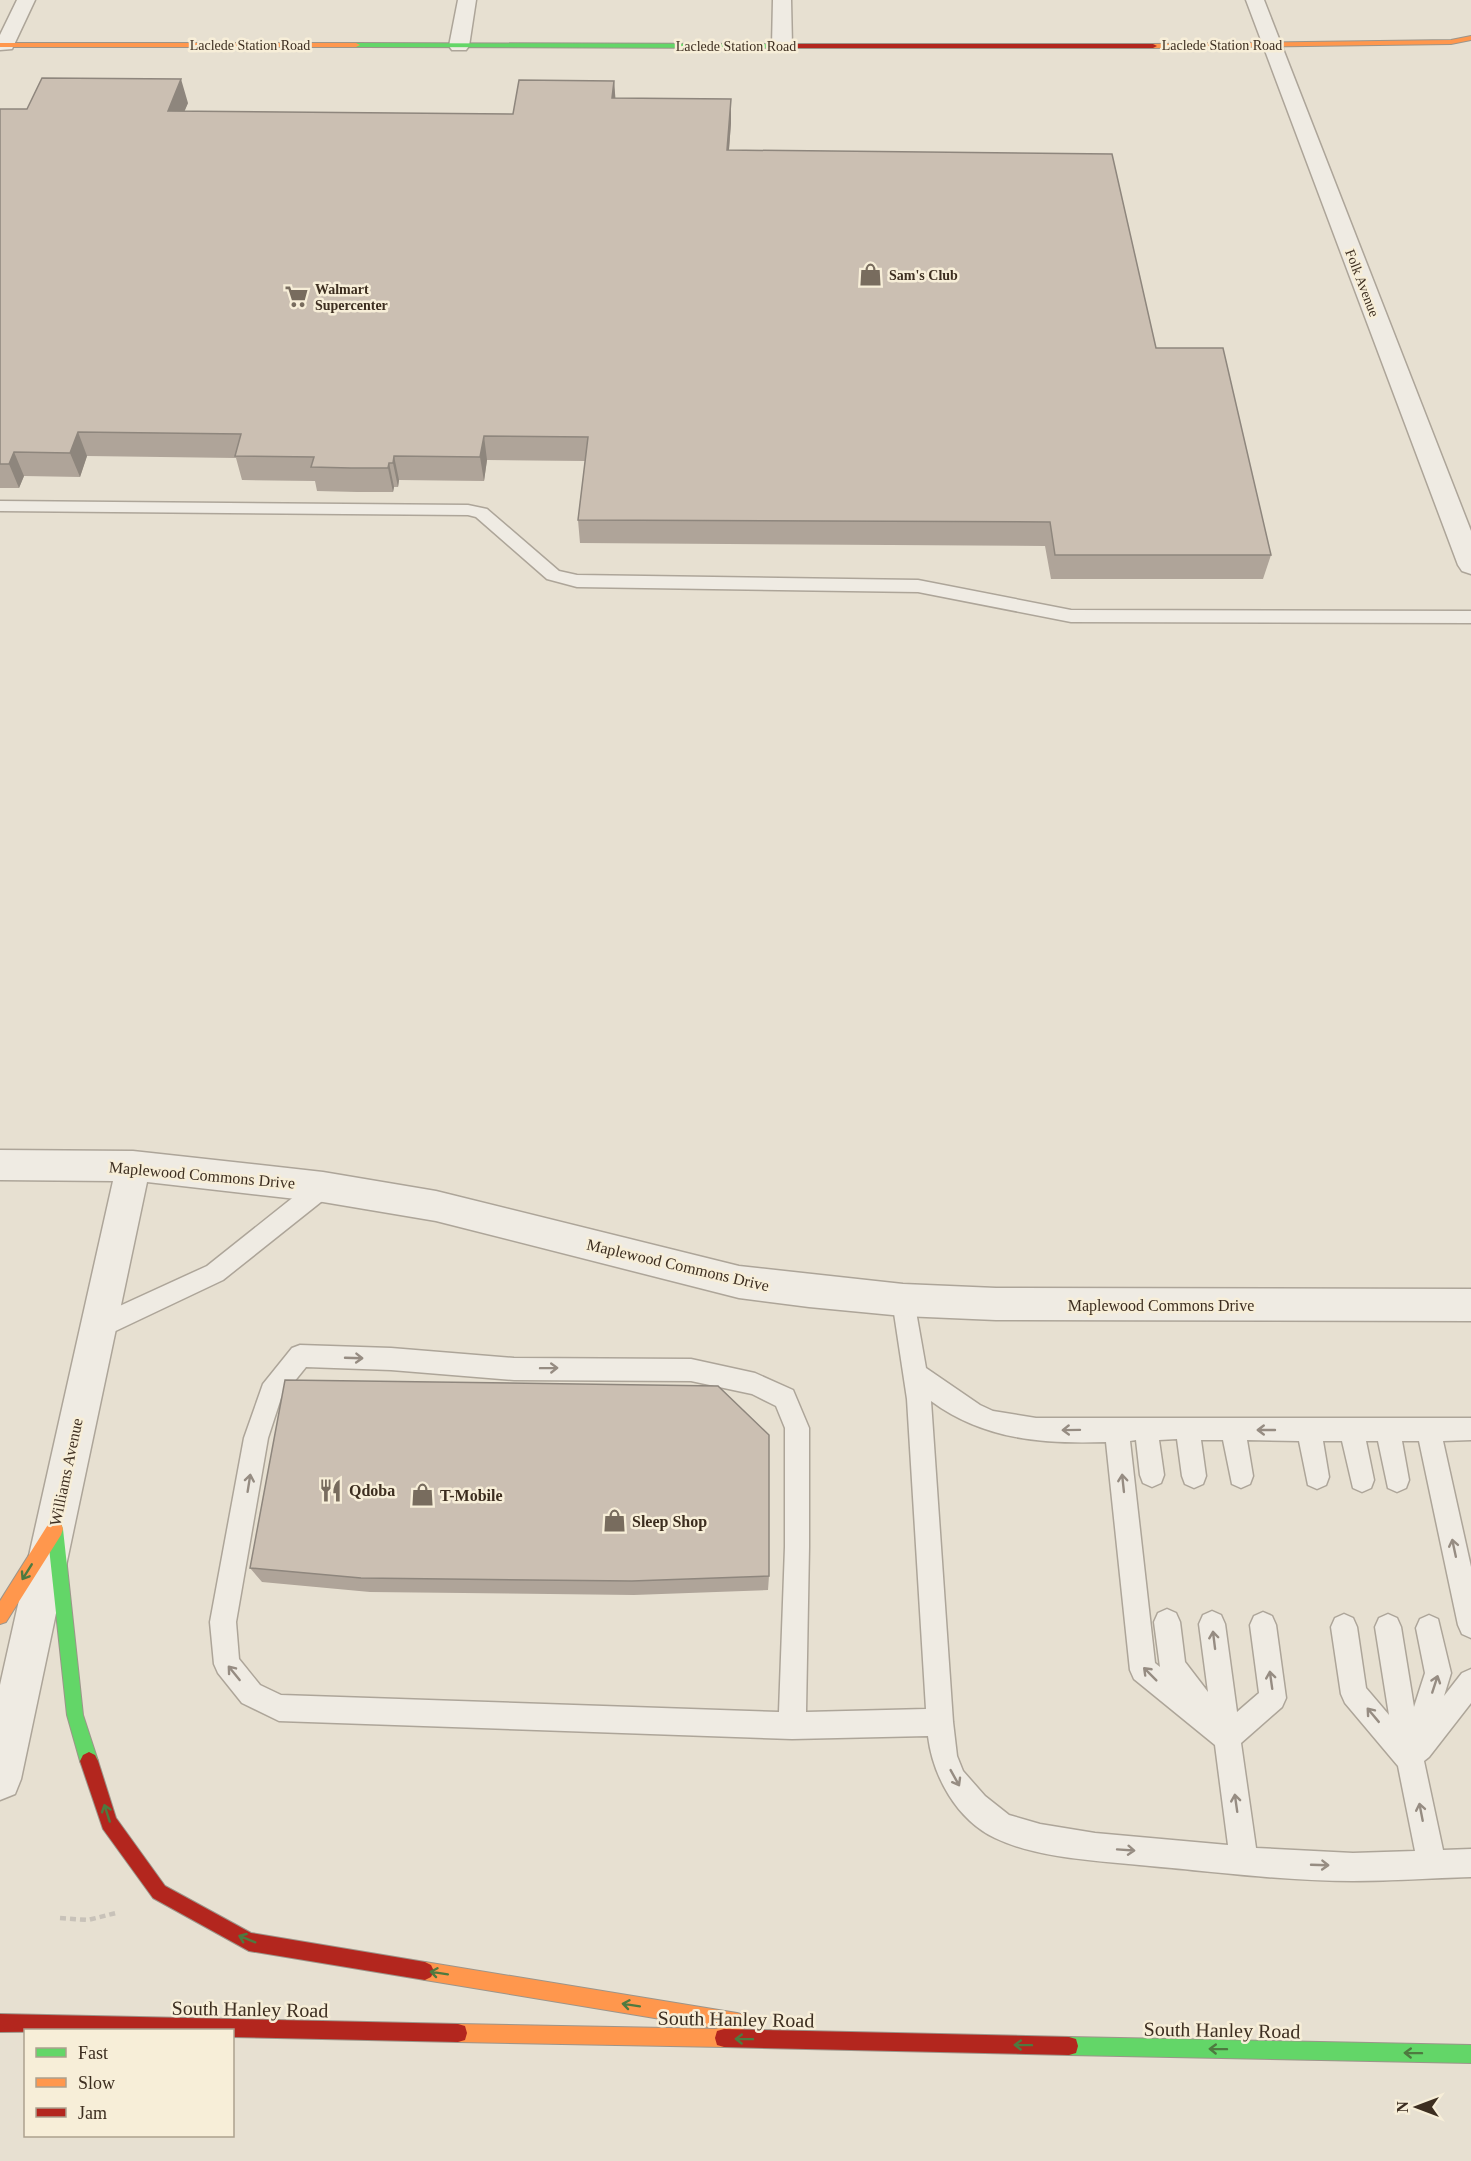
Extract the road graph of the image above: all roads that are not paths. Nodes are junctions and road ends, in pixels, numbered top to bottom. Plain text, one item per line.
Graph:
1 (26, 0) edge
2 (467, 0) edge
3 (782, 0) edge
4 (1255, 0) edge
5 (1471, 38) edge
6 (3, 45) edge
7 (459, 46) junction
8 (782, 46) junction
9 (1271, 46) junction
10 (0, 506) edge
11 (1471, 565) edge
12 (1471, 617) edge
13 (0, 1165) edge
14 (133, 1166) junction
15 (323, 1187) junction
16 (903, 1300) junction
17 (1471, 1305) edge
18 (97, 1328) junction
19 (915, 1374) junction
20 (1146, 1428) junction
21 (1188, 1428) junction
22 (1117, 1429) junction
23 (1471, 1429) edge
24 (1233, 1430) junction
25 (1310, 1430) junction
26 (1352, 1430) junction
27 (1388, 1430) junction
28 (1429, 1430) junction
29 (1152, 1475) dead end
30 (1194, 1476) dead end
31 (1241, 1476) dead end
32 (1317, 1477) dead end
33 (1362, 1480) dead end
34 (1397, 1480) dead end
35 (55, 1528) junction
36 (0, 1616) edge
37 (1167, 1622) dead end
38 (1212, 1624) dead end
39 (1263, 1625) dead end
40 (1471, 1625) edge
41 (1344, 1627) dead end
42 (1388, 1627) dead end
43 (1429, 1628) dead end
44 (1471, 1682) edge
45 (940, 1722) junction
46 (792, 1726) junction
47 (1227, 1738) junction
48 (1410, 1760) junction
49 (0, 1779) edge
50 (1244, 1861) junction
51 (1471, 1863) edge
52 (1431, 1865) junction
53 (0, 2022) edge
54 (855, 2042) junction
55 (1471, 2054) edge

1 - 6 street
2 - 7 street
3 - 8 street
4 - 9 street, Folk Avenue
5 - 9 street, Laclede Station Road
6 - 7 street, Laclede Station Road
7 - 8 street, Laclede Station Road
8 - 9 street, Laclede Station Road
9 - 11 street, Folk Avenue
10 - 12 lane
13 - 14 street, Maplewood Commons Drive
14 - 15 street, Maplewood Commons Drive
14 - 18 street, Williams Avenue
15 - 16 street, Maplewood Commons Drive
15 - 18 lane
16 - 17 street, Maplewood Commons Drive
16 - 19 lane
18 - 35 street, Williams Avenue
22 -> 19 lane
19 - 45 lane
20 - 21 lane
20 - 22 lane
20 - 29 lane
21 - 24 lane
21 - 30 lane
47 -> 22 lane
23 - 28 lane
25 -> 24 lane
24 - 31 lane
25 - 26 lane
25 - 32 lane
26 - 27 lane
26 - 33 lane
27 - 28 lane
27 - 34 lane
40 -> 28 lane
35 -> 36 street
35 - 49 street, Williams Avenue
54 -> 35 street
37 - 47 lane
47 -> 38 lane
47 -> 39 lane
48 -> 41 lane
42 - 48 lane
48 -> 43 lane
44 - 48 lane
45 - 46 lane
45 -> 50 lane
46 -> 46 lane
50 -> 47 lane
52 -> 48 lane
50 -> 52 lane
51 - 52 lane
54 -> 53 street, South Hanley Road
55 -> 54 street, South Hanley Road

